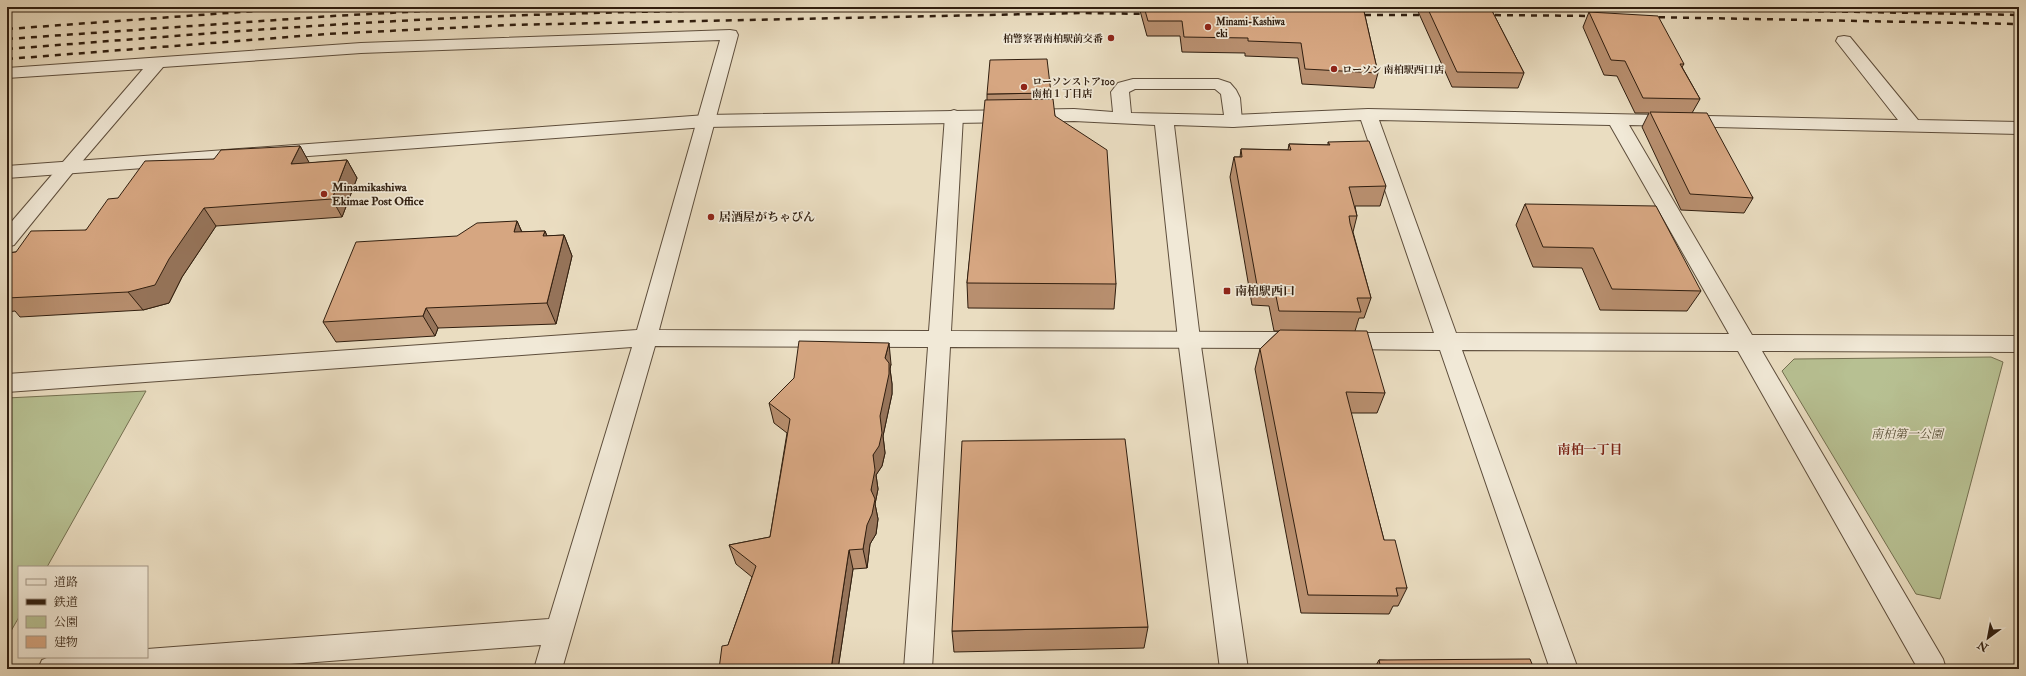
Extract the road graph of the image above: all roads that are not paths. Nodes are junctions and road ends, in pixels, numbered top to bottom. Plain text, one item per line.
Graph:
1 (1844, 41) dead end
2 (158, 62) junction
3 (7, 73) edge
4 (1368, 114) junction
5 (954, 116) junction
6 (1123, 118) junction
7 (1616, 119) junction
8 (706, 121) junction
9 (1164, 121) junction
10 (1234, 121) junction
11 (1912, 125) junction
12 (2019, 128) edge
13 (67, 167) junction
14 (7, 172) edge
15 (7, 240) edge
16 (646, 338) junction
17 (940, 339) junction
18 (1189, 339) junction
19 (1448, 342) junction
20 (1744, 343) junction
21 (2019, 344) edge
22 (7, 383) edge
23 (559, 631) junction
24 (1933, 668) dead end
25 (52, 669) edge
26 (548, 669) edge
27 (918, 669) edge
28 (1234, 669) edge
29 (1564, 669) edge

1 - 11 street
2 - 3 street
2 - 8 street
2 - 13 street
4 - 7 street
4 - 10 street
4 - 19 street
5 - 6 street
5 - 8 street
5 - 17 street
6 - 9 street
6 - 10 street
7 - 11 street
7 - 20 street
8 - 13 street
8 - 16 street
9 - 10 street
9 - 18 street
11 - 12 street
13 - 14 street
13 - 15 street
16 - 17 street
16 - 22 street
16 - 23 street
17 - 18 street
17 - 27 street
18 - 19 street
18 - 28 street
19 - 20 street
19 - 29 street
20 - 21 street
20 - 24 street
23 - 25 street
23 - 26 street

